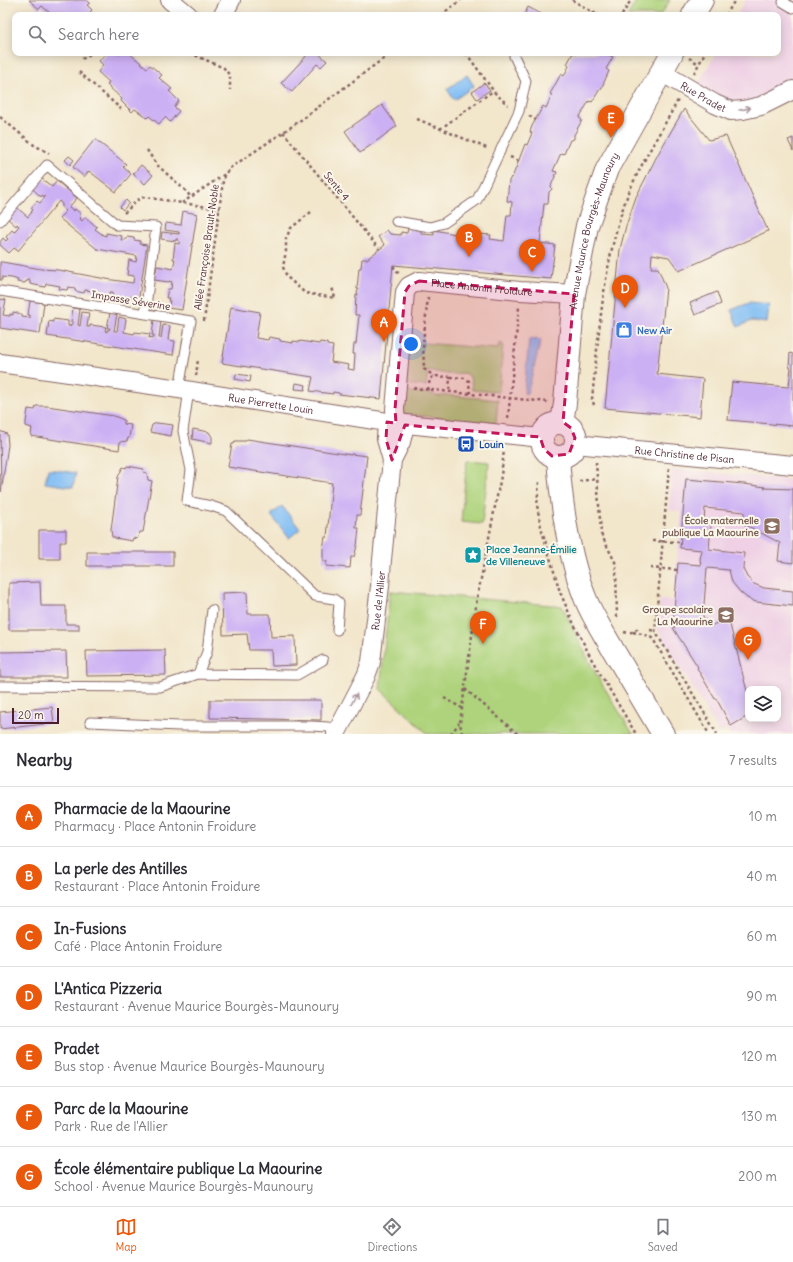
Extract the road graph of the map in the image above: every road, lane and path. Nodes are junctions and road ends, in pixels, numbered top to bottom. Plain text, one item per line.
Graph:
1 (170, 0) edge
2 (231, 0) edge
3 (462, 0) edge
4 (572, 0) edge
5 (630, 0) edge
6 (702, 0) edge
7 (735, 0) edge
8 (785, 0) edge
9 (793, 8) edge
10 (184, 12) edge
11 (225, 12) edge
12 (445, 12) edge
13 (593, 12) edge
14 (624, 12) edge
15 (695, 12) edge
16 (728, 12) edge
17 (87, 56) edge
18 (197, 56) edge
19 (386, 56) edge
20 (468, 56) edge
21 (514, 56) dead end
22 (670, 56) edge
23 (703, 56) edge
24 (82, 59) dead end
25 (79, 72) dead end
26 (661, 72) junction
27 (686, 87) junction
28 (230, 90) dead end
29 (793, 90) edge
30 (493, 91) junction
31 (121, 109) dead end
32 (519, 111) junction
33 (0, 117) edge
34 (417, 119) dead end
35 (536, 120) dead end
36 (440, 129) junction
37 (283, 132) junction
38 (147, 150) dead end
39 (499, 153) junction
40 (51, 155) dead end
41 (519, 161) dead end
42 (226, 173) junction
43 (191, 198) junction
44 (182, 203) junction
45 (220, 209) junction
46 (118, 212) dead end
47 (311, 212) dead end
48 (0, 221) edge
49 (396, 221) dead end
50 (379, 249) dead end
51 (429, 283) junction
52 (332, 287) dead end
53 (0, 291) edge
54 (520, 291) junction
55 (574, 294) junction
56 (145, 314) junction
57 (203, 327) dead end
58 (198, 359) dead end
59 (0, 363) edge
60 (434, 376) junction
61 (450, 377) junction
62 (188, 387) junction
63 (397, 387) junction
64 (428, 390) junction
65 (449, 392) junction
66 (470, 394) junction
67 (510, 398) junction
68 (554, 403) dead end
69 (594, 405) dead end
70 (508, 419) dead end
71 (396, 423) junction
72 (562, 423) junction
73 (542, 438) junction
74 (575, 444) junction
75 (558, 457) junction
76 (596, 460) dead end
77 (671, 462) dead end
78 (793, 465) edge
79 (501, 476) dead end
80 (597, 479) junction
81 (577, 481) dead end
82 (652, 541) dead end
83 (663, 541) junction
84 (680, 542) dead end
85 (650, 568) dead end
86 (660, 569) junction
87 (677, 570) dead end
88 (212, 610) dead end
89 (617, 623) dead end
90 (639, 628) dead end
91 (337, 630) dead end
92 (650, 630) dead end
93 (622, 631) dead end
94 (655, 631) junction
95 (632, 632) junction
96 (323, 660) dead end
97 (198, 674) junction
98 (0, 686) edge
99 (465, 689) junction
100 (444, 698) dead end
101 (462, 708) junction
102 (90, 722) dead end
103 (460, 723) junction
104 (337, 732) edge
105 (451, 734) edge
106 (462, 734) edge
107 (518, 734) edge
108 (663, 734) edge
109 (710, 734) edge
110 (717, 734) edge

1 - 10 street
2 - 11 street
3 - 12 path
4 - 13 path
5 - 14 path
6 - 15 street
7 - 16 path
8 - 9 lane
17 - 24 path
18 - 28 path
19 - 37 path, Allée Françoise Brault-Noble
20 - 30 path
21 - 32 lane
22 - 26 street, Avenue Maurice Bourgès-Maunoury
23 - 27 path
25 - 31 path
26 - 27 street, Rue Pradet
26 - 55 street, Avenue Maurice Bourgès-Maunoury
27 -> 29 street, Rue Pradet
27 - 69 path
30 - 32 path
30 - 36 path
32 - 35 path
32 - 39 lane
33 - 40 path
34 - 36 path
36 - 39 path
37 - 42 path, Allée Françoise Brault-Noble
37 - 50 path, Sente 4
38 - 43 path
39 - 41 path
39 - 49 lane
42 - 43 path
42 - 45 path, Allée Françoise Brault-Noble
43 - 44 path
44 - 45 path
44 - 46 path
45 - 57 path, Allée Françoise Brault-Noble
47 - 52 path
48 - 56 lane
51 - 54 street, Place Antonin Froidure
51 - 60 path
51 - 63 street, Place Antonin Froidure
53 - 56 lane, Impasse Séverine
54 - 55 street, Place Antonin Froidure
54 - 67 path
55 - 72 street, Avenue Maurice Bourgès-Maunoury
56 - 62 lane, Impasse Séverine
58 - 62 path
59 - 62 street, Rue Pierrette Louin
60 - 61 path
60 - 64 path
61 - 65 path
61 - 66 path
62 - 71 street, Rue Pierrette Louin
62 - 91 lane
63 - 64 path
63 - 71 street, Place Antonin Froidure
64 - 65 path
65 - 66 path
66 - 67 path
67 - 68 path
67 - 70 path
71 - 73 street, Rue Pierrette Louin
104 -> 71 street, Rue de l'Allier
72 - 73 street
72 - 74 street
73 - 75 street
74 - 75 street
74 - 78 street, Rue Christine de Pisan
75 - 108 street
76 - 80 path
77 - 83 path
79 - 99 path
80 - 81 path
80 - 89 path
82 - 83 path
83 - 84 path
83 - 86 path
85 - 86 path
86 - 87 path
86 - 94 path
88 - 97 lane
90 - 95 path
92 - 94 path
93 - 95 path
94 - 110 path
95 - 109 path
96 - 97 lane
97 - 98 lane
99 - 101 path
99 - 107 path
100 - 101 path
101 - 103 path
102 - 104 lane
103 - 105 path
103 - 106 path

